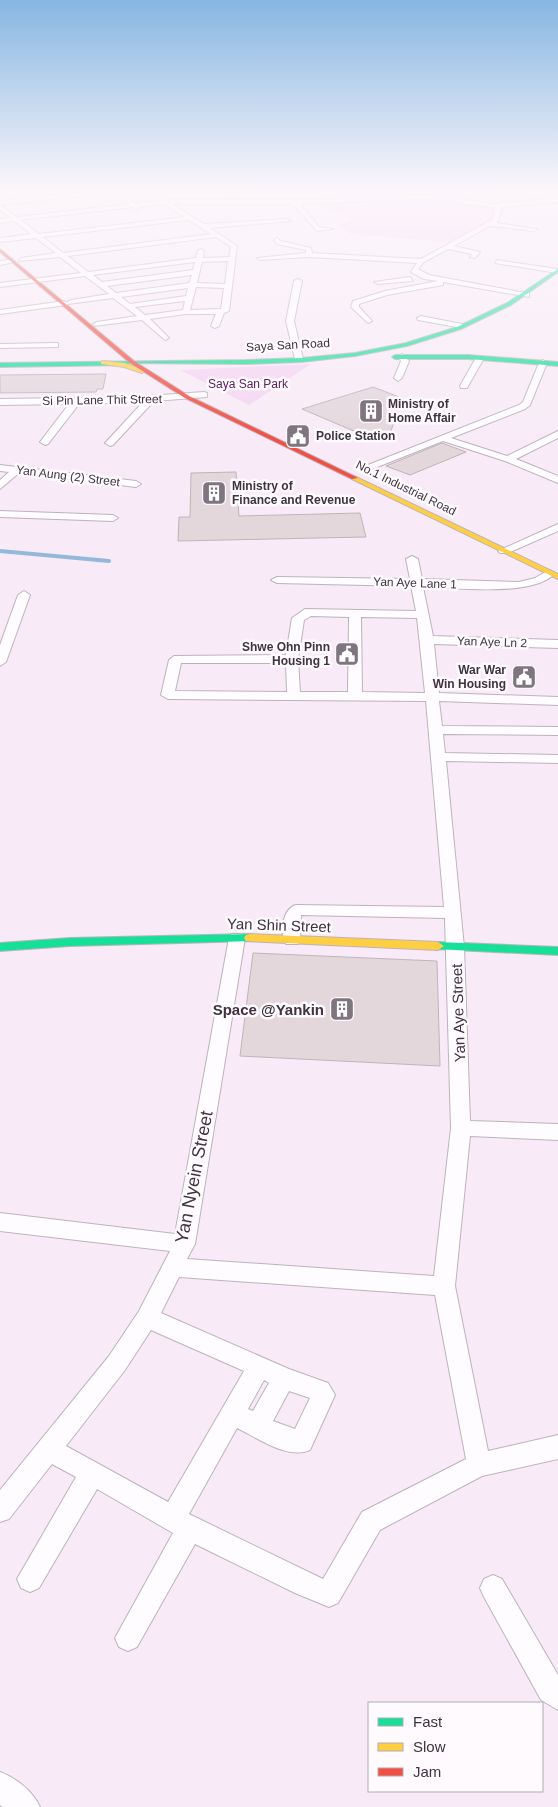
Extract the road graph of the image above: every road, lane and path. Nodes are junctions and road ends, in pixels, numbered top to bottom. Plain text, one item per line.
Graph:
1 (32, 272) edge
2 (99, 272) edge
3 (193, 272) edge
4 (195, 272) edge
5 (232, 272) edge
6 (418, 272) edge
7 (555, 272) edge
8 (86, 274) junction
9 (427, 277) junction
10 (41, 280) junction
11 (298, 281) dead end
12 (378, 282) dead end
13 (450, 282) junction
14 (0, 285) edge
15 (100, 285) junction
16 (191, 286) junction
17 (230, 286) junction
18 (390, 292) junction
19 (526, 295) junction
20 (115, 296) junction
21 (189, 298) junction
22 (372, 298) junction
23 (407, 298) dead end
24 (67, 303) junction
25 (388, 303) dead end
26 (129, 306) junction
27 (223, 311) junction
28 (0, 312) edge
29 (186, 312) junction
30 (144, 318) junction
31 (421, 318) dead end
32 (368, 321) dead end
33 (98, 324) junction
34 (215, 326) dead end
35 (462, 326) junction
36 (444, 333) junction
37 (165, 338) dead end
38 (55, 345) dead end
39 (0, 346) edge
40 (121, 347) junction
41 (386, 351) junction
42 (400, 352) junction
43 (474, 356) junction
44 (322, 358) junction
45 (299, 359) junction
46 (527, 360) junction
47 (558, 360) edge
48 (132, 362) junction
49 (147, 362) junction
50 (103, 363) junction
51 (187, 363) junction
52 (543, 363) junction
53 (558, 364) edge
54 (0, 365) edge
55 (166, 373) junction
56 (151, 375) junction
57 (398, 378) dead end
58 (464, 386) dead end
59 (204, 395) junction
60 (151, 399) junction
61 (190, 399) junction
62 (76, 401) junction
63 (0, 402) edge
64 (556, 436) edge
65 (442, 438) junction
66 (46, 442) dead end
67 (110, 443) dead end
68 (508, 459) junction
69 (0, 468) edge
70 (18, 469) junction
71 (363, 470) junction
72 (383, 479) junction
73 (558, 480) edge
74 (136, 484) dead end
75 (368, 485) junction
76 (0, 486) edge
77 (400, 487) dead end
78 (448, 510) dead end
79 (0, 514) edge
80 (433, 517) junction
81 (112, 518) dead end
82 (558, 527) edge
83 (505, 536) dead end
84 (521, 543) junction
85 (504, 550) junction
86 (536, 550) dead end
87 (412, 559) dead end
88 (554, 575) edge
89 (278, 580) dead end
90 (416, 583) junction
91 (24, 595) dead end
92 (355, 613) junction
93 (422, 615) junction
94 (427, 640) junction
95 (558, 644) edge
96 (292, 659) junction
97 (0, 662) edge
98 (294, 696) junction
99 (356, 697) junction
100 (432, 697) junction
101 (558, 701) edge
102 (435, 730) junction
103 (558, 731) edge
104 (438, 757) junction
105 (558, 759) edge
106 (453, 913) junction
107 (237, 938) junction
108 (292, 940) junction
109 (0, 947) edge
110 (456, 947) junction
111 (558, 951) edge
112 (462, 1128) junction
113 (558, 1132) edge
114 (0, 1222) edge
115 (184, 1244) junction
116 (172, 1267) junction
117 (444, 1286) junction
118 (147, 1318) junction
119 (259, 1367) junction
120 (284, 1378) junction
121 (232, 1413) junction
122 (258, 1424) junction
123 (558, 1447) edge
124 (49, 1449) junction
125 (479, 1465) junction
126 (93, 1472) junction
127 (0, 1510) edge
128 (181, 1523) junction
129 (30, 1578) dead end
130 (493, 1588) dead end
131 (128, 1638) dead end
132 (558, 1696) edge
133 (0, 1786) edge
134 (25, 1807) edge

1 - 10 main road
2 - 8 street
3 - 15 street
4 - 16 street
5 - 17 street
6 - 9 street
7 - 19 main road, Saya San Road
8 - 10 street
8 - 15 street
9 - 12 street
9 - 13 street
10 - 14 street
10 - 24 main road
11 - 45 street
13 - 18 street
13 - 19 street
15 - 20 street
16 - 17 street
16 - 20 street
16 - 21 street
17 - 27 street
18 - 22 street
18 - 23 street
19 - 35 main road, Saya San Road
20 - 24 street
20 - 26 street
21 - 26 street
21 - 29 street
22 - 25 street
22 - 32 street
24 - 28 street
24 - 33 main road
24 - 40 main road
26 - 30 street
27 - 29 street
27 - 34 street
29 - 30 street
30 - 33 street
30 - 37 street
31 - 35 street
33 - 40 main road
35 - 36 main road, Saya San Road
36 - 42 main road, Saya San Road
36 - 43 main road
38 - 39 street
40 - 48 main road
40 - 49 main road
40 - 50 main road
40 - 51 main road
41 - 42 main road, Saya San Road
41 - 43 main road
41 - 44 main road, Saya San Road
42 - 43 main road
42 - 44 main road
42 - 57 street
43 - 46 main road
43 - 58 street
44 - 45 main road, Saya San Road
45 - 51 main road, Saya San Road
46 - 47 main road
46 - 52 main road
48 - 49 main road, Saya San Road
48 - 50 main road, Saya San Road
48 - 56 main road
49 - 51 main road, Saya San Road
49 - 55 main road
50 - 54 main road, Saya San Road
50 - 56 main road
51 - 55 main road
52 - 53 main road
52 - 65 street
55 - 59 main road
56 - 61 main road
59 - 61 street, Si Pin Lane Thit Street
59 - 71 main road, No.1 Industrial Road
60 - 61 street, Si Pin Lane Thit Street
60 - 62 street, Si Pin Lane Thit Street
60 - 67 street
61 - 75 main road, No.1 Industrial Road
62 - 63 street, Si Pin Lane Thit Street
62 - 66 street
64 - 68 street
65 - 68 street
65 - 71 street
68 - 73 street
69 - 70 street, Yan Aung (2) Street
70 - 74 street, Yan Aung (2) Street
70 - 76 street
71 - 72 main road, No.1 Industrial Road
72 - 75 main road
72 - 77 main road, No.1 Industrial Road
75 - 80 main road, No.1 Industrial Road
78 - 80 main road
79 - 81 street
80 - 85 main road, No.1 Industrial Road
82 - 84 street
83 - 84 main road
84 - 85 street
84 - 86 main road
85 - 88 main road, No.1 Industrial Road
87 - 90 street, Yan Aye Street
88 - 90 street, Yan Aye Lane 1
89 - 90 street, Yan Aye Lane 1
90 - 93 street, Yan Aye Street
91 - 97 street
92 - 93 street
92 - 96 street
92 - 99 street
93 - 94 street, Yan Aye Street
94 - 95 street, Yan Aye Ln 2
94 - 100 street, Yan Aye Street
96 - 98 street
96 - 98 street
98 - 99 street
99 - 100 street
100 - 101 street
100 - 102 street, Yan Aye Street
102 - 103 street
102 - 104 street, Yan Aye Street
104 - 105 street
104 - 106 street, Yan Aye Street
106 - 108 street
106 - 110 street, Yan Aye Street
107 - 108 main road, Yan Shin Street
107 - 109 main road, Yan Shin Street
107 - 115 street, Yan Nyein Street
108 - 110 main road, Yan Shin Street
110 - 111 main road, Yan Shin Street
110 - 112 street, Yan Aye Street
112 - 113 street
112 - 117 street, Yan Aye Street
114 - 115 street
115 - 116 street, Yan Nyein Street
116 - 117 street
116 - 118 street, Yan Nyein Street
117 - 125 street, Yan Aye Street
118 - 119 street
118 - 124 street, Yan Nyein Street
119 - 120 street
119 - 121 street
120 - 122 street
120 - 122 street
121 - 122 street
121 - 128 street
123 - 125 street
124 - 126 street
124 - 127 street, Yan Nyein Street
125 - 128 street
126 - 128 street
126 - 129 street
128 - 131 street
130 - 132 street
133 - 134 street

